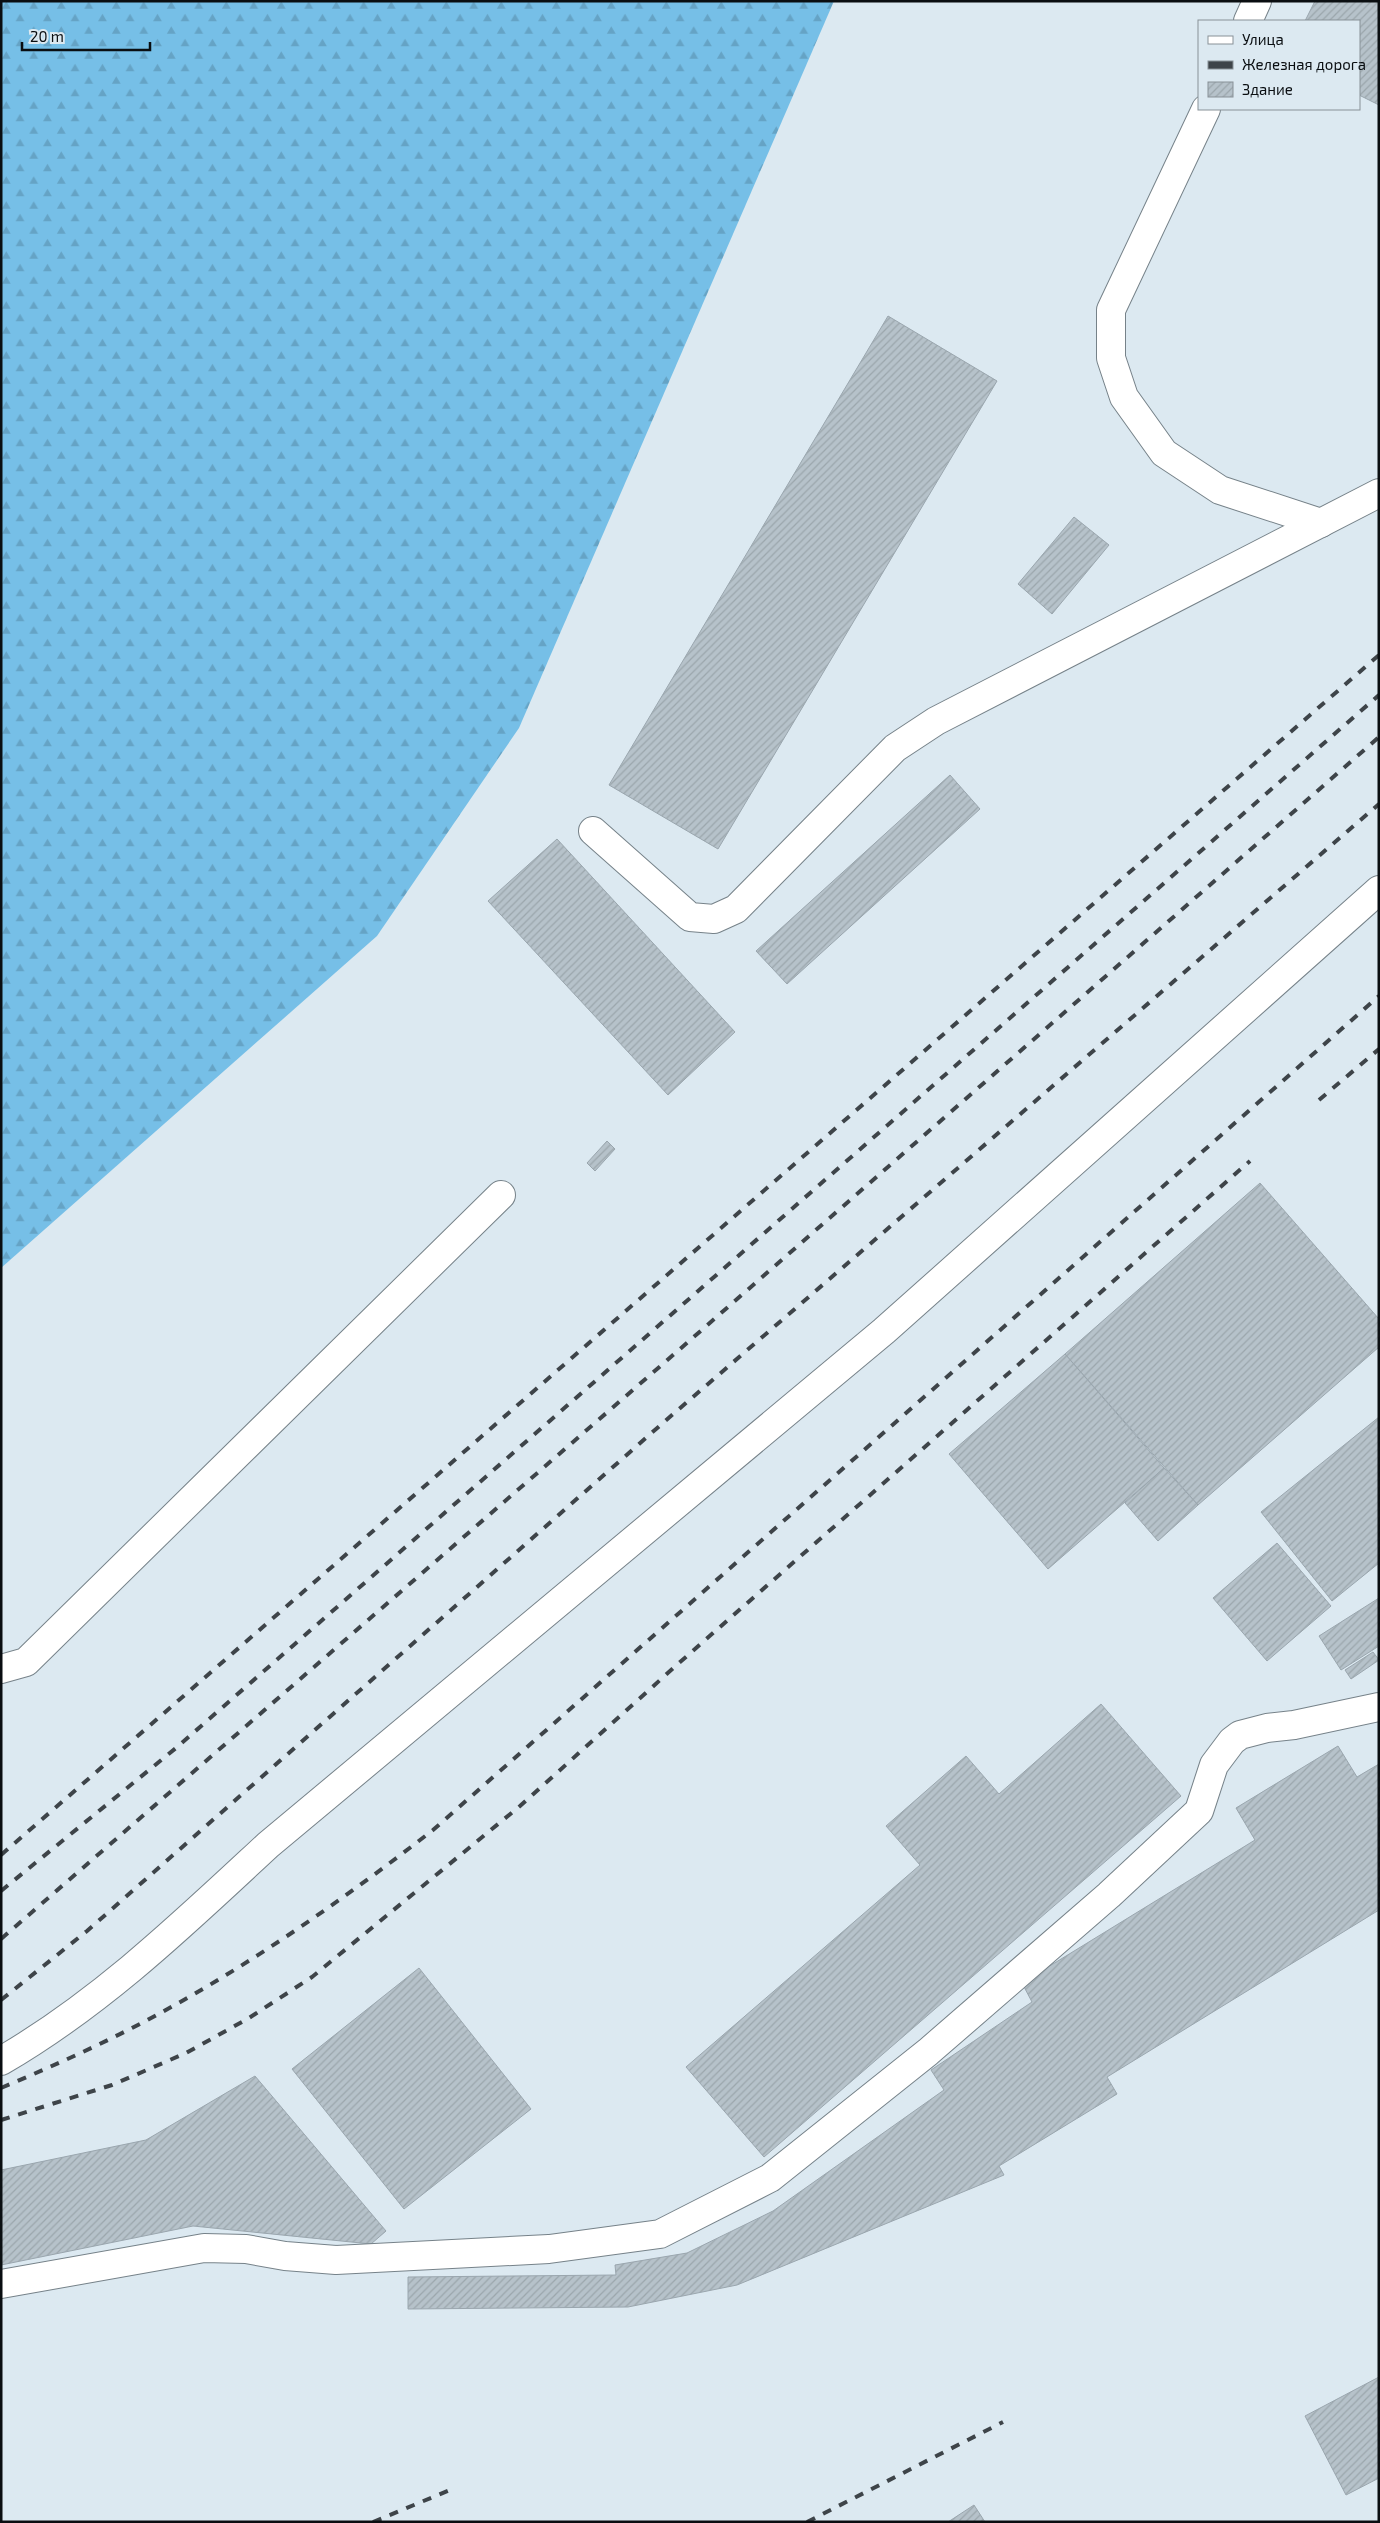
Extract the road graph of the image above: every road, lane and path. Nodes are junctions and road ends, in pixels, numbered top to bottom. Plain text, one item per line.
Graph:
1 (1257, 1) edge
2 (1248, 20) edge
3 (1206, 110) edge
4 (1379, 493) edge
5 (1321, 523) junction
6 (593, 831) dead end
7 (1379, 890) edge
8 (502, 1195) dead end
9 (1, 1669) edge
10 (1379, 1708) edge
11 (1, 2061) edge
12 (1, 2284) edge

1 - 2 street
3 - 5 street
4 - 5 street
5 - 6 street
7 - 11 street
8 - 9 street
10 - 12 street

